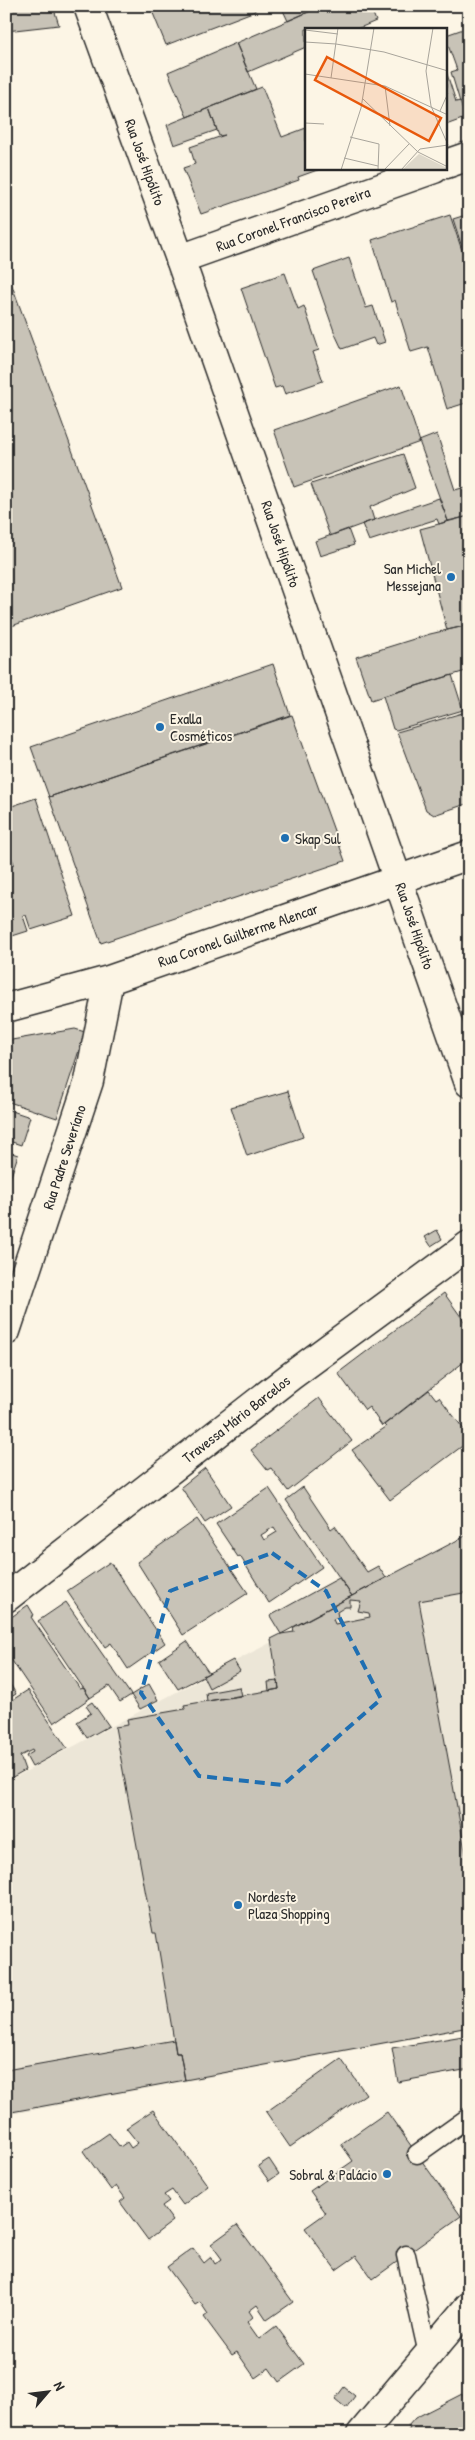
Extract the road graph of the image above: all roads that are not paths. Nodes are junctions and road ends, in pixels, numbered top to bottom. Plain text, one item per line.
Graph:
1 (88, 6) edge
2 (469, 156) edge
3 (448, 163) edge
4 (431, 170) edge
5 (180, 259) junction
6 (469, 856) edge
7 (399, 879) junction
8 (108, 980) junction
9 (6, 1008) edge
10 (469, 1083) edge
11 (469, 1245) edge
12 (6, 1331) edge
13 (6, 1598) edge
14 (469, 2117) edge
15 (418, 2154) dead end
16 (406, 2256) dead end
17 (469, 2306) edge
18 (428, 2354) junction
19 (361, 2434) edge

1 - 5 street, Rua José Hipólito
2 - 3 street
4 - 5 street, Rua Coronel Francisco Pereira
5 - 7 street, Rua José Hipólito
6 - 7 street, Rua Coronel Guilherme Alencar
7 - 8 street, Rua Coronel Guilherme Alencar
7 - 10 street, Rua José Hipólito
8 - 9 street, Rua Coronel Guilherme Alencar
8 - 12 street, Rua Padre Severíano
11 - 13 street, Travessa Mário Barcelos
14 - 15 lane
16 - 18 lane
17 - 18 street
18 - 19 street

